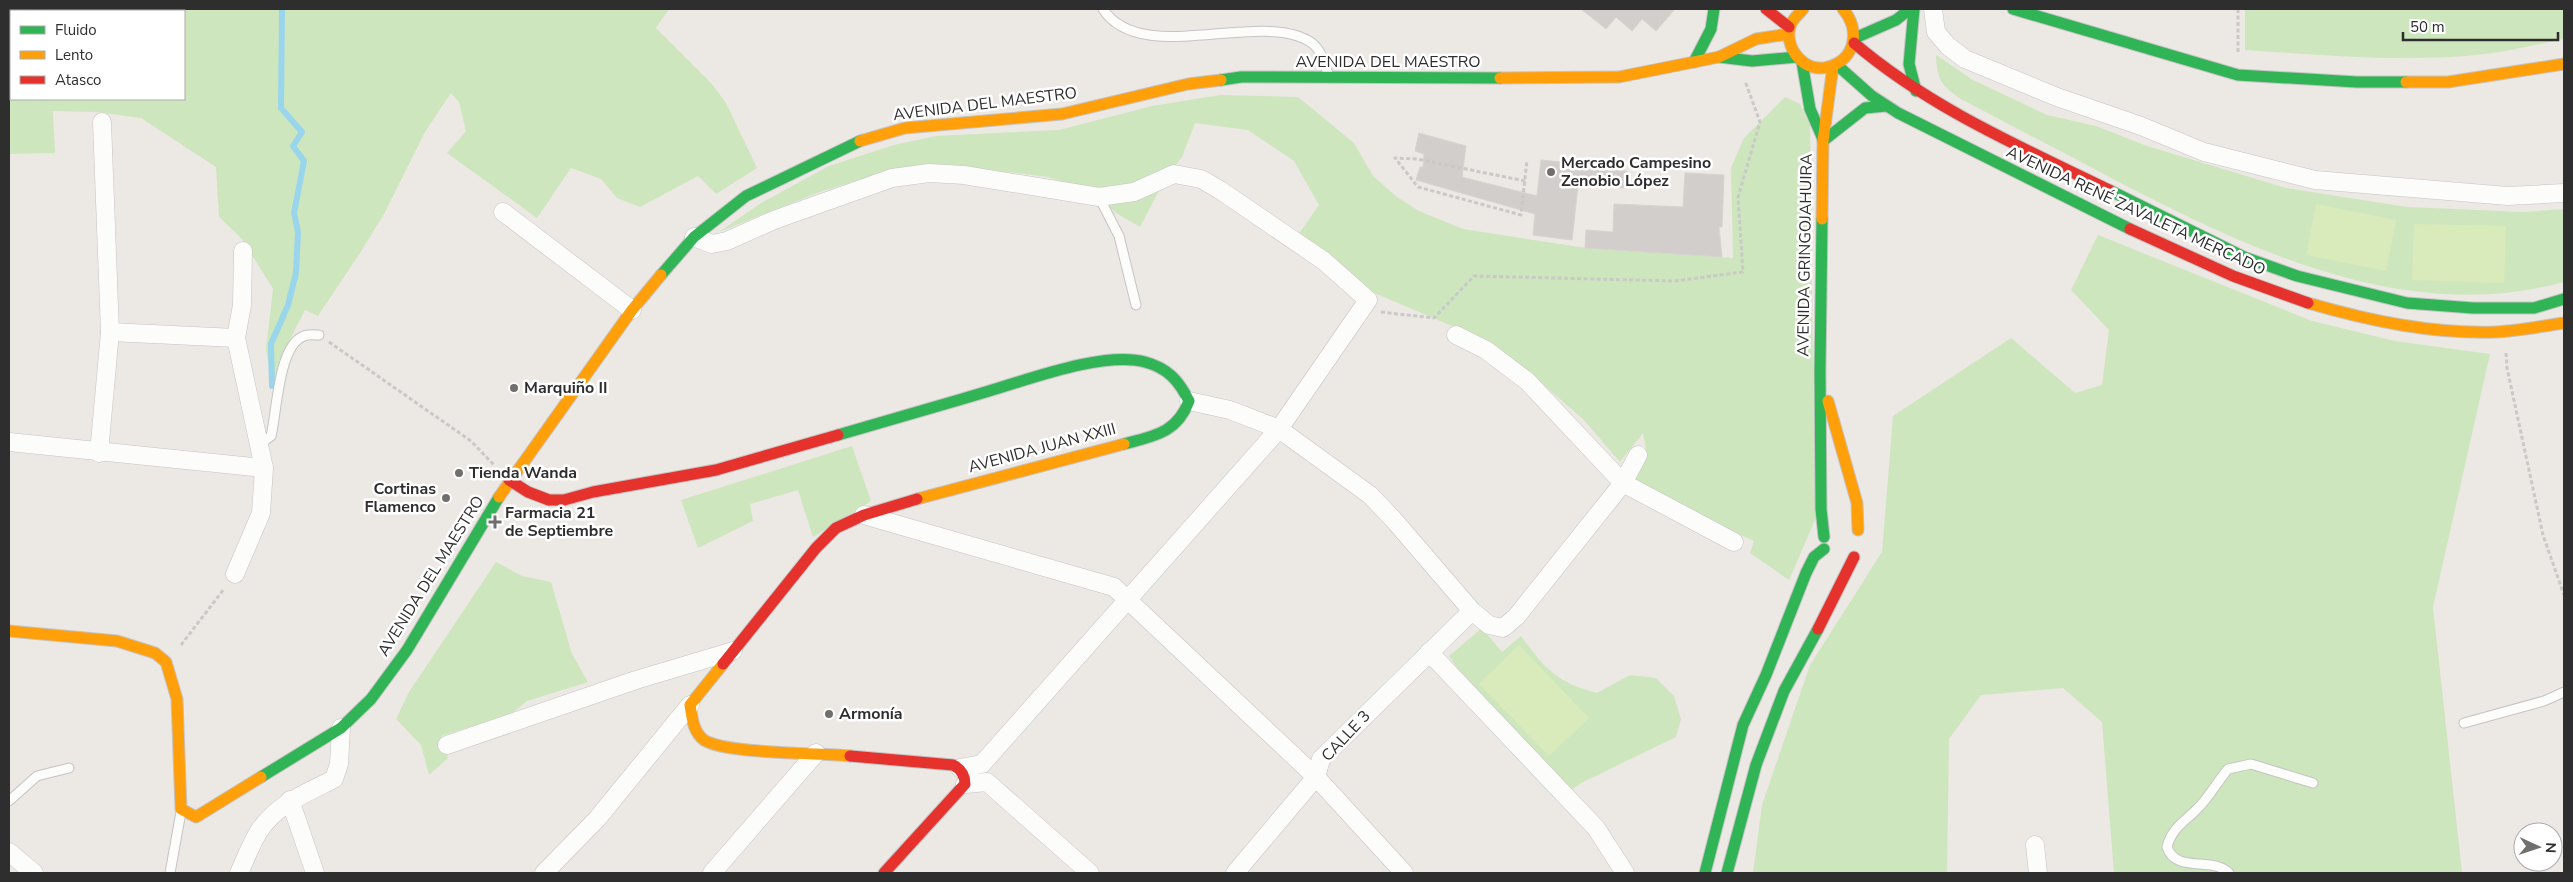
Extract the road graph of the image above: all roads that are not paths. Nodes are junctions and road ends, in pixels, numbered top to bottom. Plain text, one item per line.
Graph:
1 (1105, 9) edge
2 (1714, 9) edge
3 (1766, 9) edge
4 (1802, 9) edge
5 (1843, 9) edge
6 (1910, 9) edge
7 (1914, 9) edge
8 (1933, 9) edge
9 (2013, 9) edge
10 (1789, 30) junction
11 (1854, 41) junction
12 (1719, 57) junction
13 (1799, 60) junction
14 (1694, 62) junction
15 (2564, 64) edge
16 (1835, 65) junction
17 (1330, 79) junction
18 (1916, 91) junction
19 (1886, 106) junction
20 (102, 122) dead end
21 (1823, 141) junction
22 (2564, 194) edge
23 (1099, 197) junction
24 (503, 212) dead end
25 (694, 237) junction
26 (244, 251) dead end
27 (2564, 300) edge
28 (1136, 305) dead end
29 (632, 310) junction
30 (2564, 323) edge
31 (110, 332) junction
32 (319, 335) road end
33 (1456, 335) dead end
34 (236, 338) junction
35 (1820, 371) junction
36 (1189, 401) junction
37 (1279, 429) junction
38 (9, 442) edge
39 (259, 445) junction
40 (99, 453) junction
41 (1638, 455) dead end
42 (264, 468) junction
43 (509, 480) junction
44 (1623, 483) junction
45 (864, 515) junction
46 (1836, 524) dead end
47 (1824, 536) junction
48 (1856, 540) junction
49 (1734, 542) dead end
50 (1831, 556) junction
51 (235, 574) road end
52 (1128, 600) junction
53 (1472, 611) junction
54 (9, 631) edge
55 (733, 651) junction
56 (1429, 652) junction
57 (2564, 692) edge
58 (690, 705) junction
59 (2464, 723) dead end
60 (341, 728) junction
61 (447, 745) dead end
62 (816, 753) junction
63 (69, 768) dead end
64 (962, 776) junction
65 (1316, 777) junction
66 (2313, 783) dead end
67 (290, 800) junction
68 (9, 801) edge
69 (181, 809) junction
70 (2035, 845) dead end
71 (9, 852) edge
72 (34, 873) edge
73 (170, 873) edge
74 (238, 873) edge
75 (315, 873) edge
76 (544, 873) edge
77 (712, 873) edge
78 (884, 873) edge
79 (1090, 873) edge
80 (1235, 873) edge
81 (1404, 873) edge
82 (1625, 873) edge
83 (1705, 873) edge
84 (1727, 873) edge
85 (2038, 873) edge
86 (2229, 873) edge

1 - 17 lane
2 - 14 main road
3 - 10 main road
4 - 10 main road
5 - 11 main road
6 - 11 main road
7 - 18 main road
8 - 22 street
9 - 15 main road
10 - 12 main road, AVENIDA DEL MAESTRO
10 - 13 main road, AVENIDA GRINGOJAHUIRA
11 - 16 main road
11 - 18 main road, AVENIDA RENÉ ZAVALETA MERCADO
12 - 13 main road, AVENIDA DEL MAESTRO
12 - 14 main road, AVENIDA DEL MAESTRO
13 - 16 main road, AVENIDA DEL MAESTRO
13 - 21 main road, AVENIDA GRINGOJAHUIRA
14 - 17 main road, AVENIDA DEL MAESTRO
16 - 19 main road, AVENIDA RENÉ ZAVALETA MERCADO
16 - 21 main road, AVENIDA GRINGOJAHUIRA
17 - 25 main road, AVENIDA DEL MAESTRO
18 - 27 main road, AVENIDA RENÉ ZAVALETA MERCADO
19 - 21 main road
19 - 30 main road, AVENIDA RENÉ ZAVALETA MERCADO
20 - 31 street
21 - 35 main road, AVENIDA GRINGOJAHUIRA
23 - 25 street
23 - 28 lane
23 - 37 street
24 - 29 street
25 - 29 main road, AVENIDA DEL MAESTRO
26 - 34 street
29 - 43 main road, AVENIDA DEL MAESTRO
31 - 34 street
31 - 40 street
32 - 39 lane
33 - 44 street
34 - 39 street
35 - 47 main road, AVENIDA GRINGOJAHUIRA
35 - 48 main road, AVENIDA GRINGOJAHUIRA
36 - 37 street
36 - 43 main road
36 - 45 main road, AVENIDA JUAN XXIII
37 - 52 street
37 - 53 street
38 - 40 street
39 - 42 street
40 - 42 street
41 - 44 street
42 - 51 street
43 - 60 main road, AVENIDA DEL MAESTRO
44 - 49 street
44 - 53 street
45 - 52 street
45 - 55 main road, AVENIDA JUAN XXIII
46 - 47 main road
47 - 50 main road, AVENIDA GRINGOJAHUIRA
48 - 50 main road
48 - 84 main road, AVENIDA GRINGOJAHUIRA
50 - 83 main road
52 - 64 street
52 - 65 street
53 - 56 street, CALLE 3
54 - 69 main road
55 - 58 main road, AVENIDA JUAN XXIII
55 - 61 street
56 - 65 street, CALLE 3
56 - 82 street
57 - 59 lane
58 - 62 main road
58 - 76 street
60 - 67 street
60 - 69 main road, AVENIDA DEL MAESTRO
62 - 64 main road
62 - 77 street
63 - 68 lane
64 - 78 main road
64 - 79 street
65 - 80 street, CALLE 3
65 - 81 street
66 - 86 lane
67 - 74 street
67 - 75 street
69 - 73 lane
70 - 85 street
71 - 72 street

